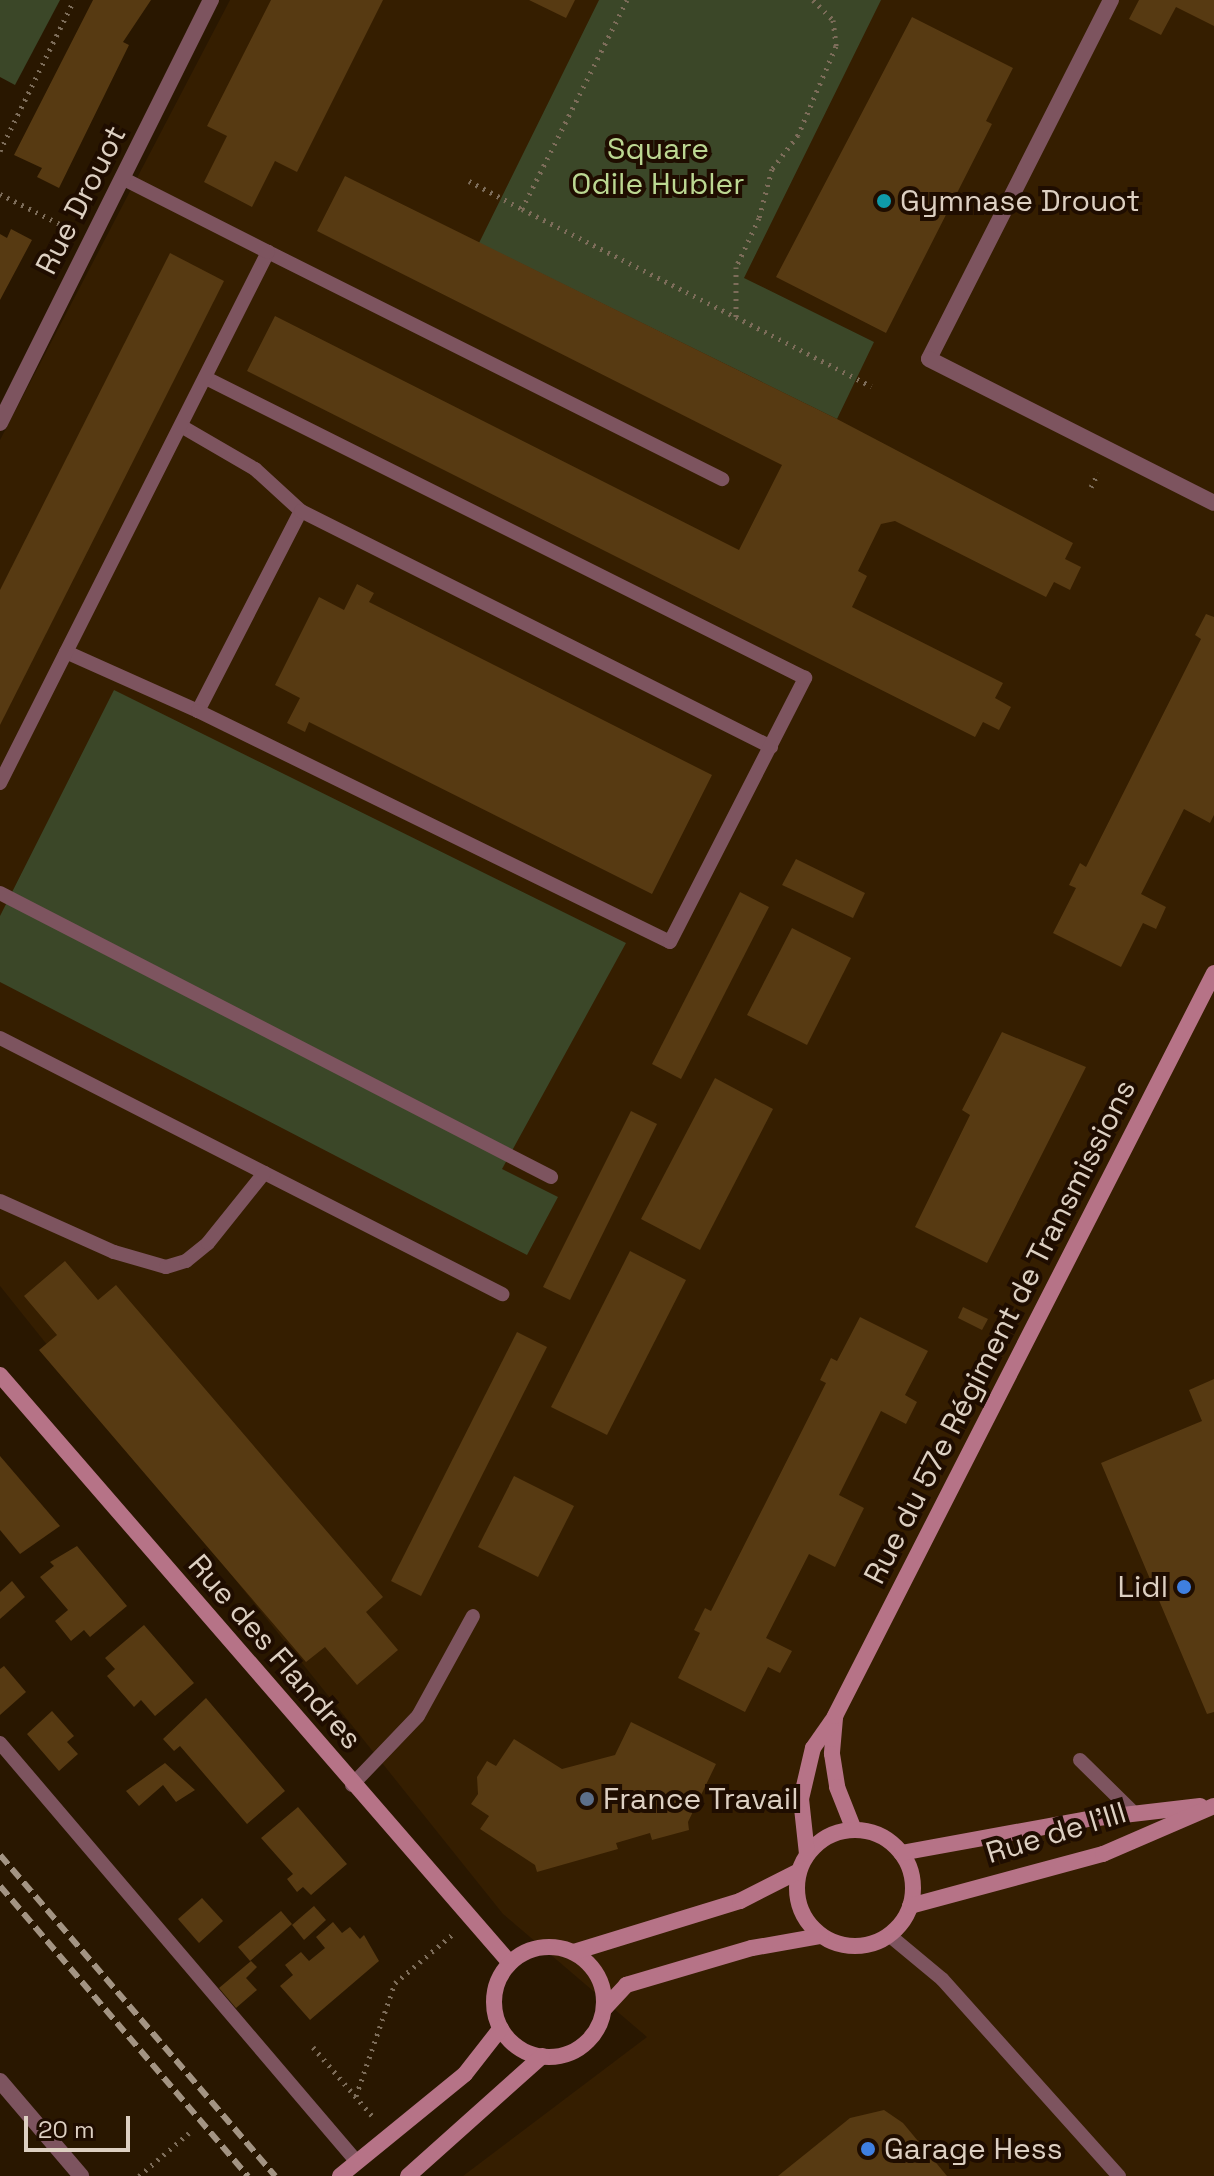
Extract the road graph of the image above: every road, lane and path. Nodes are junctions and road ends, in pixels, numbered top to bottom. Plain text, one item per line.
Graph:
1 (74, 0) edge
2 (211, 0) edge
3 (627, 0) edge
4 (813, 0) edge
5 (1111, 0) edge
6 (0, 151) edge
7 (124, 179) junction
8 (469, 181) dead end
9 (0, 194) edge
10 (522, 209) junction
11 (68, 228) dead end
12 (268, 252) junction
13 (736, 317) junction
14 (206, 378) junction
15 (871, 386) dead end
16 (0, 423) edge
17 (181, 426) junction
18 (722, 479) dead end
19 (1214, 503) edge
20 (301, 511) junction
21 (66, 652) junction
22 (198, 711) junction
23 (771, 747) junction
24 (0, 783) edge
25 (0, 893) edge
26 (1214, 973) edge
27 (0, 1038) edge
28 (264, 1173) junction
29 (551, 1177) dead end
30 (0, 1201) edge
31 (502, 1294) dead end
32 (0, 1375) edge
33 (473, 1616) dead end
34 (835, 1716) junction
35 (0, 1743) edge
36 (1080, 1760) dead end
37 (352, 1785) junction
38 (1214, 1805) edge
39 (1135, 1814) junction
40 (854, 1830) junction
41 (901, 1853) junction
42 (807, 1854) junction
43 (799, 1871) junction
44 (910, 1906) junction
45 (454, 1933) dead end
46 (889, 1935) junction
47 (821, 1936) junction
48 (574, 1952) junction
49 (510, 1963) junction
50 (604, 2009) junction
51 (501, 2028) junction
52 (313, 2047) dead end
53 (542, 2056) junction
54 (0, 2081) edge
55 (356, 2096) junction
56 (375, 2119) dead end
57 (189, 2133) dead end
58 (357, 2162) junction
59 (81, 2176) edge
60 (139, 2176) edge
61 (340, 2176) edge
62 (408, 2176) edge
63 (1119, 2176) edge

1 - 6 path
2 - 7 street, Rue Drouot
3 - 10 path
4 - 13 path
5 - 19 street
7 - 12 lane
7 - 16 street, Rue Drouot
8 - 10 path
9 - 11 path
10 - 13 path
12 - 14 lane
12 - 18 lane
13 - 15 path
14 - 17 lane
14 - 23 lane
17 - 20 lane
17 - 21 lane
20 - 22 lane
20 - 23 lane
21 - 22 lane
21 - 24 lane
22 - 23 lane
25 - 29 lane
26 - 34 main road, Rue du 57e Régiment de Transmissions
27 - 28 lane
28 - 30 lane
28 - 31 lane
32 - 37 main road, Rue des Flandres
33 - 37 lane
34 - 40 main road, Rue du 57e Régiment de Transmissions
34 - 42 main road, Rue du 57e Régiment de Transmissions
35 - 58 lane
36 - 39 lane
37 - 49 main road, Rue des Flandres
38 - 39 main road, Rue de l'Ill
38 - 44 main road, Rue de l'Ill
39 - 41 main road, Rue de l'Ill
40 - 41 main road
40 - 42 main road
41 - 44 main road
42 - 43 main road
43 - 47 main road
43 - 48 main road
44 - 46 main road
45 - 55 path
46 - 47 main road
46 - 63 lane
47 - 50 main road
48 - 49 main road
48 - 50 main road
49 - 51 main road
50 - 53 main road
51 - 53 main road
51 - 58 main road
52 - 55 path
53 - 62 main road
54 - 59 street
55 - 56 path
57 - 60 path
58 - 61 main road

